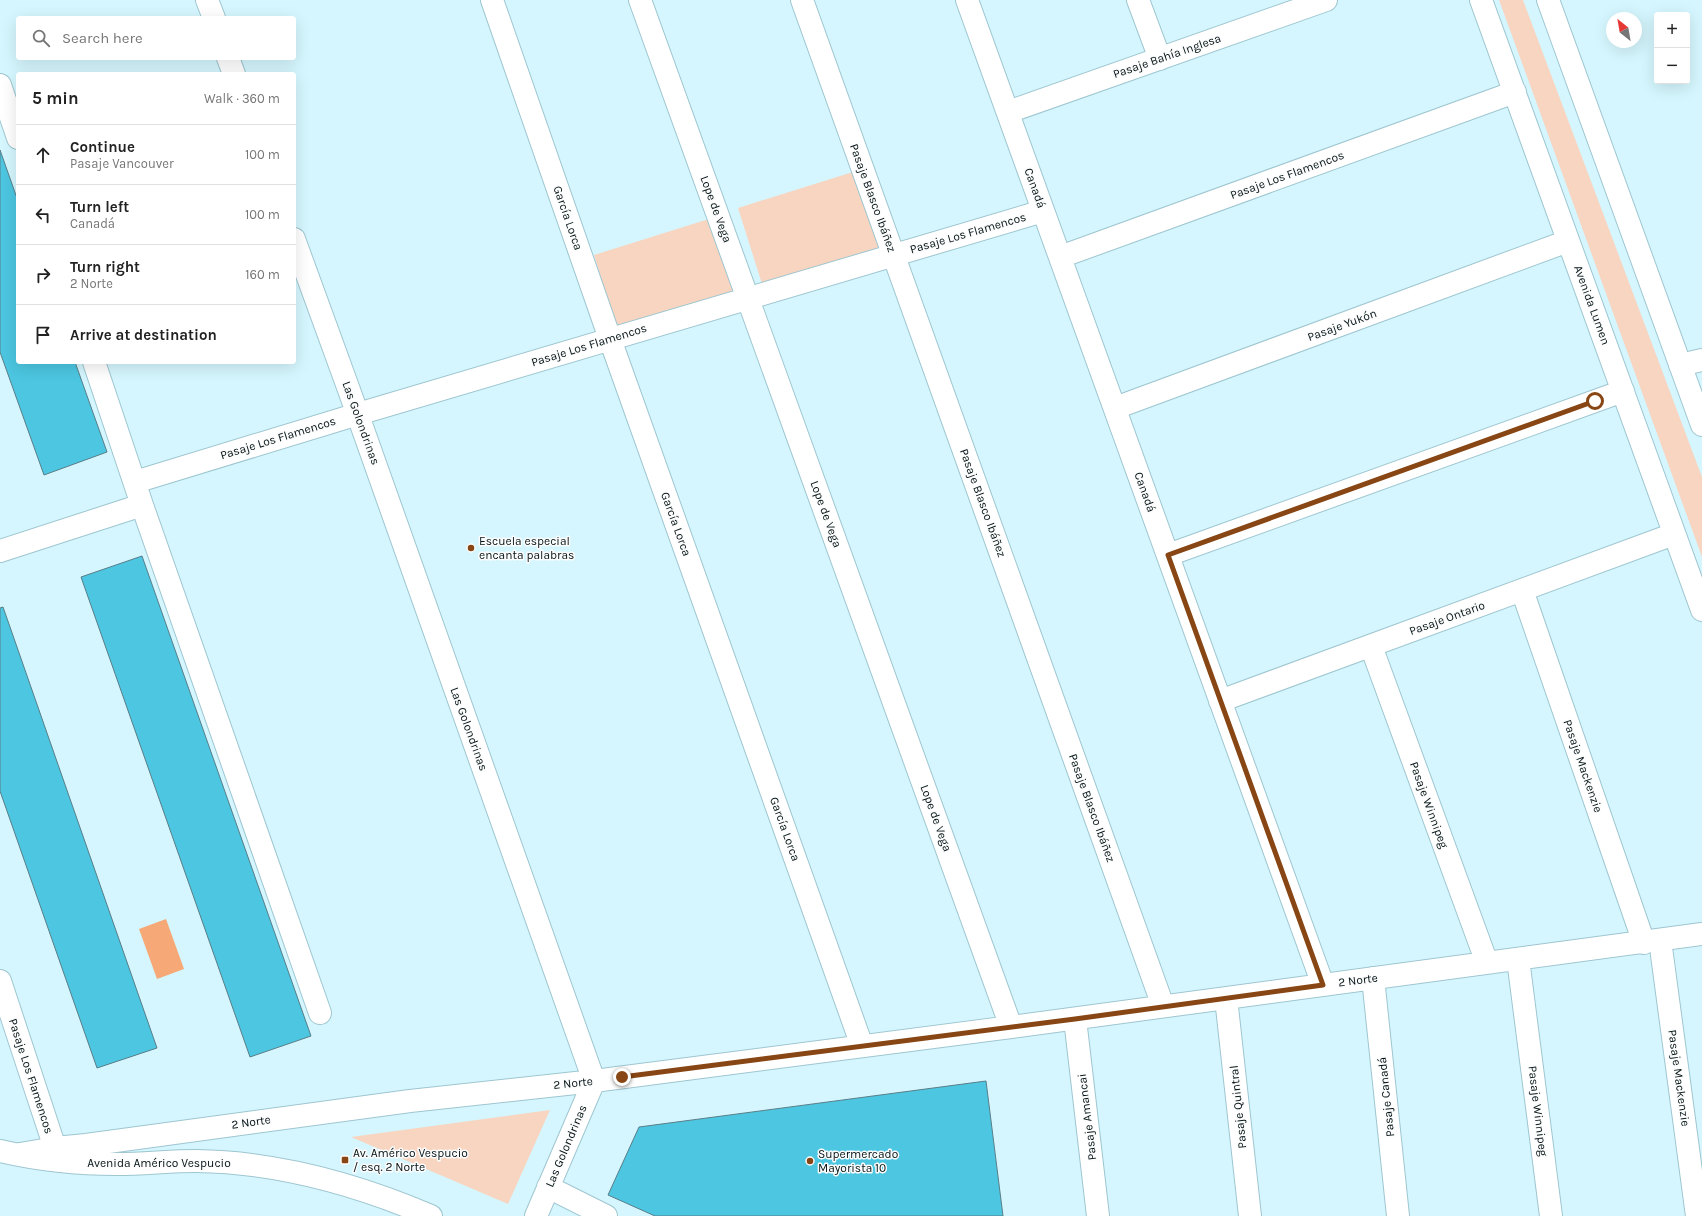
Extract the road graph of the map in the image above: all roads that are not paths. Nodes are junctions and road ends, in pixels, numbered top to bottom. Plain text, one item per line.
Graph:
1 (207, 0) edge
2 (492, 0) edge
3 (640, 0) edge
4 (802, 0) edge
5 (967, 0) edge
6 (1138, 0) edge
7 (1326, 0) edge
8 (1481, 0) edge
9 (1548, 0) edge
10 (1303, 4) edge
11 (213, 16) edge
12 (1160, 59) junction
13 (229, 60) edge
14 (233, 72) edge
15 (0, 85) edge
16 (1515, 92) junction
17 (1008, 112) junction
18 (16, 132) edge
19 (1043, 210) junction
20 (1568, 241) junction
21 (296, 244) edge
22 (894, 255) junction
23 (1060, 257) junction
24 (748, 298) junction
25 (610, 339) junction
26 (1702, 360) edge
27 (95, 364) edge
28 (1680, 365) junction
29 (1623, 391) junction
30 (1115, 408) junction
31 (358, 414) junction
32 (1702, 425) edge
33 (135, 482) junction
34 (142, 505) junction
35 (1674, 534) junction
36 (0, 551) edge
37 (1168, 555) junction
38 (1522, 590) junction
39 (1702, 610) edge
40 (1371, 646) junction
41 (1220, 701) junction
42 (1702, 934) edge
43 (1652, 941) junction
44 (1518, 959) junction
45 (1487, 963) junction
46 (1373, 978) junction
47 (0, 981) edge
48 (1323, 985) junction
49 (1226, 998) junction
50 (1163, 1006) junction
51 (320, 1013) dead end
52 (1075, 1019) junction
53 (1011, 1027) junction
54 (862, 1046) junction
55 (594, 1081) junction
56 (55, 1148) junction
57 (8, 1153) edge
58 (548, 1187) junction
59 (431, 1216) edge
60 (536, 1216) edge
61 (606, 1216) edge
62 (1098, 1216) edge
63 (1250, 1216) edge
64 (1398, 1216) edge
65 (1551, 1216) edge
66 (1697, 1216) edge

1 - 11 street
2 - 25 street, García Lorca
3 - 24 street, Lope de Vega
4 - 22 street, Pasaje Blasco Ibáñez
5 - 17 street, Canadá
6 - 12 street
7 - 10 street, Pasaje Bahía Inglesa
8 - 16 street, Avenida Lumen
9 - 28 street
10 - 12 street, Pasaje Bahía Inglesa
12 - 17 street, Pasaje Bahía Inglesa
13 - 14 street
15 - 18 street
16 - 20 street, Avenida Lumen
16 - 23 street, Pasaje Los Flamencos
17 - 19 street, Canadá
19 - 22 street, Pasaje Los Flamencos
19 - 23 street, Canadá
20 - 29 street, Avenida Lumen
20 - 30 street, Pasaje Yukón
21 - 31 street, Las Golondrinas
22 - 24 street, Pasaje Los Flamencos
22 - 50 street, Pasaje Blasco Ibáñez
23 - 30 street, Canadá
24 - 25 street, Pasaje Los Flamencos
24 - 53 street, Lope de Vega
25 - 31 street, Pasaje Los Flamencos
25 - 54 street, García Lorca
26 - 28 street
27 - 33 street
28 - 32 street
29 - 35 street, Avenida Lumen
29 - 37 street
30 - 37 street, Canadá
31 - 33 street, Pasaje Los Flamencos
31 - 55 street, Las Golondrinas
33 - 34 street
34 - 36 street
34 - 51 street
35 - 38 street, Pasaje Ontario
35 - 39 street, Avenida Lumen
37 - 41 street, Canadá
38 - 40 street, Pasaje Ontario
38 - 43 street, Pasaje Mackenzie
40 - 41 street, Pasaje Ontario
40 - 45 street, Pasaje Winnipeg
41 - 48 street, Canadá
42 - 43 street, 2 Norte
43 - 44 street, 2 Norte
43 - 66 street, Pasaje Mackenzie
44 - 45 street, 2 Norte
44 - 65 street, Pasaje Winnipeg
45 - 46 street, 2 Norte
46 - 48 street, 2 Norte
46 - 64 street, Pasaje Canadá
47 - 56 street, Pasaje Los Flamencos
48 - 49 street, 2 Norte
49 - 50 street, 2 Norte
49 - 63 street, Pasaje Quintral
50 - 52 street, 2 Norte
52 - 53 street, 2 Norte
52 - 62 street, Pasaje Amancai
53 - 54 street, 2 Norte
54 - 55 street, 2 Norte
55 - 56 street, 2 Norte
55 - 58 street, Las Golondrinas
56 - 57 street, 2 Norte
57 - 59 street, Avenida Américo Vespucio
58 - 60 street, Las Golondrinas
58 - 61 street

